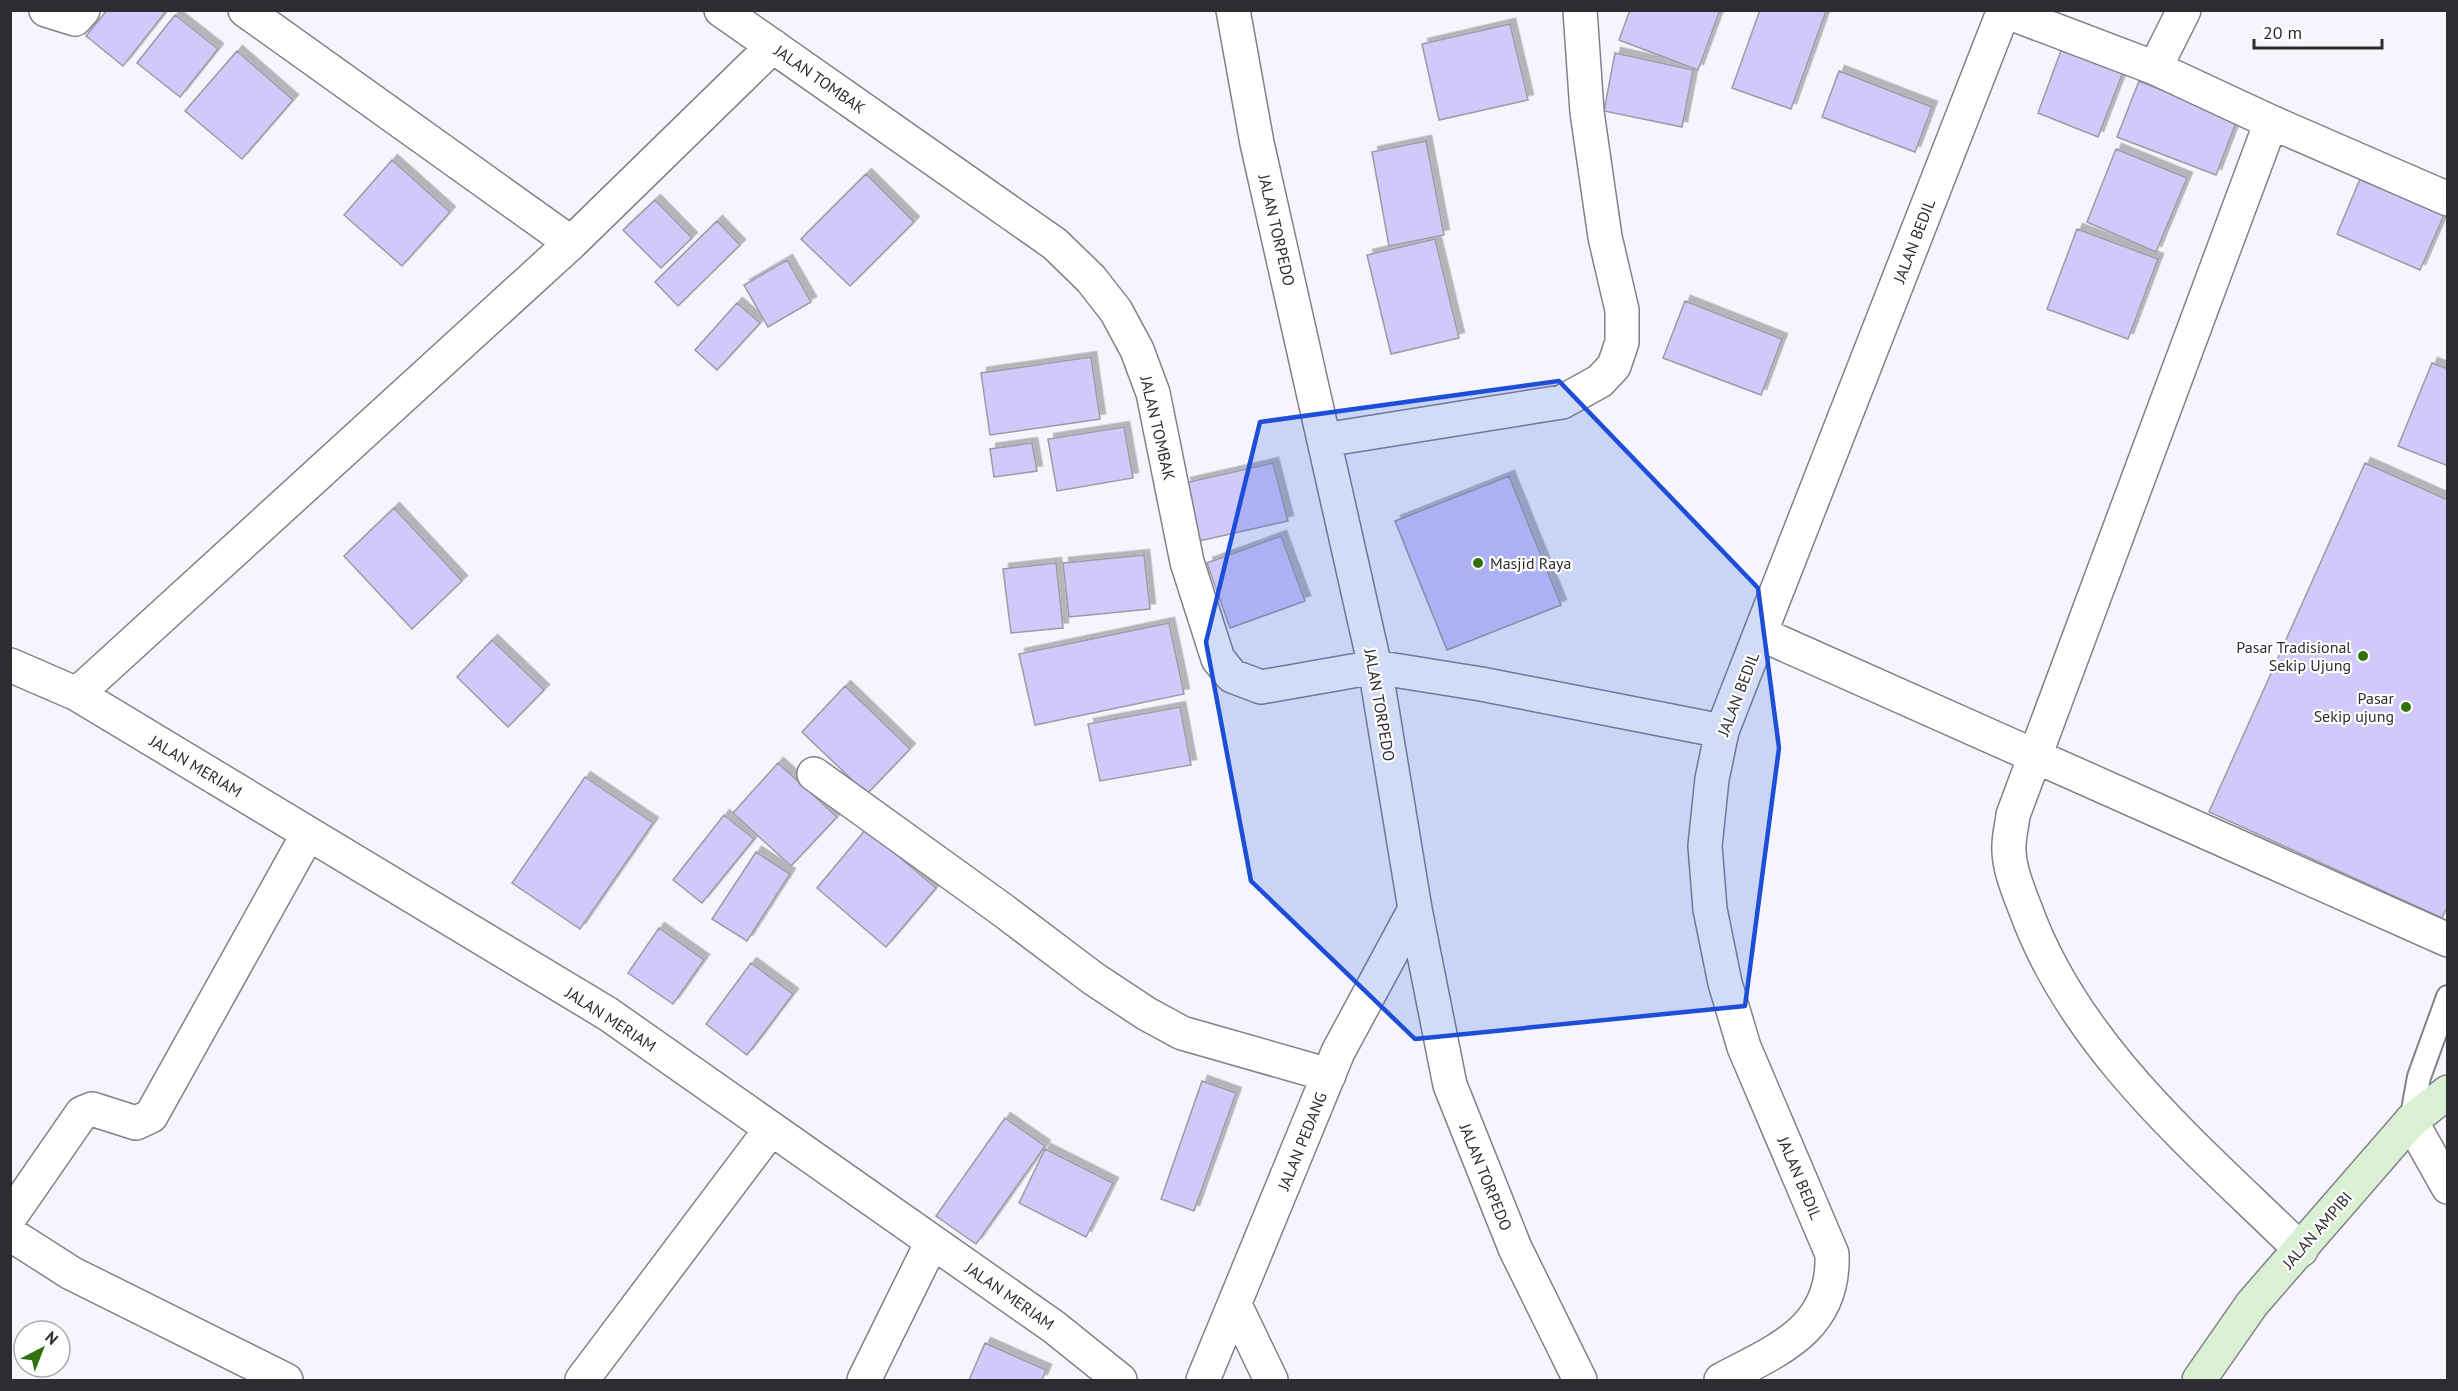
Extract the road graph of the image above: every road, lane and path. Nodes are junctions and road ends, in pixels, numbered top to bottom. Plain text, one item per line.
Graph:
1 (46, 10) edge
2 (83, 10) edge
3 (245, 10) edge
4 (721, 10) edge
5 (1233, 10) edge
6 (1580, 10) edge
7 (2184, 10) edge
8 (2003, 11) edge
9 (773, 46) junction
10 (2155, 68) junction
11 (2271, 122) junction
12 (2448, 199) edge
13 (571, 243) junction
14 (1324, 440) junction
15 (1761, 634) junction
16 (10, 665) edge
17 (1375, 667) junction
18 (77, 694) junction
19 (1722, 731) junction
20 (2036, 755) junction
21 (814, 774) dead end
22 (308, 834) junction
23 (1415, 909) junction
24 (2448, 940) edge
25 (2448, 997) edge
26 (1329, 1075) junction
27 (2448, 1092) edge
28 (2411, 1121) junction
29 (771, 1128) junction
30 (2448, 1188) edge
31 (10, 1217) edge
32 (10, 1234) edge
33 (932, 1242) junction
34 (2301, 1250) junction
35 (1235, 1305) junction
36 (286, 1380) edge
37 (582, 1380) edge
38 (864, 1380) edge
39 (1120, 1380) edge
40 (1203, 1380) edge
41 (1270, 1380) edge
42 (1580, 1380) edge
43 (1721, 1380) edge
44 (2199, 1380) edge

1 - 2 street
3 - 13 street
4 - 9 street, JALAN TOMBAK
5 - 14 street, JALAN TORPEDO
6 - 14 street
7 - 10 street
8 - 10 street
8 - 15 street, JALAN BEDIL
9 - 13 street
9 - 17 street, JALAN TOMBAK
10 - 11 street
11 - 12 street
11 - 20 street
13 - 18 street
14 - 17 street, JALAN TORPEDO
15 - 19 street, JALAN BEDIL
15 - 20 street
16 - 18 street, JALAN MERIAM
17 - 19 street, JALAN TOMBAK
17 - 23 street, JALAN TORPEDO
18 - 22 street, JALAN MERIAM
19 - 43 street, JALAN BEDIL
20 - 24 street
20 - 34 street
21 - 26 street
22 - 29 street, JALAN MERIAM
22 - 31 street
23 - 26 street, JALAN PEDANG
23 - 42 street, JALAN TORPEDO
25 - 28 lane
26 - 35 street, JALAN PEDANG
27 - 28 street, JALAN AMPIBI
28 - 30 street
28 - 34 street, JALAN AMPIBI
29 - 33 street, JALAN MERIAM
29 - 37 street
32 - 36 street
33 - 38 street
33 - 39 street, JALAN MERIAM
34 - 44 street, JALAN AMPIBI
35 - 40 street, JALAN PEDANG
35 - 41 street

